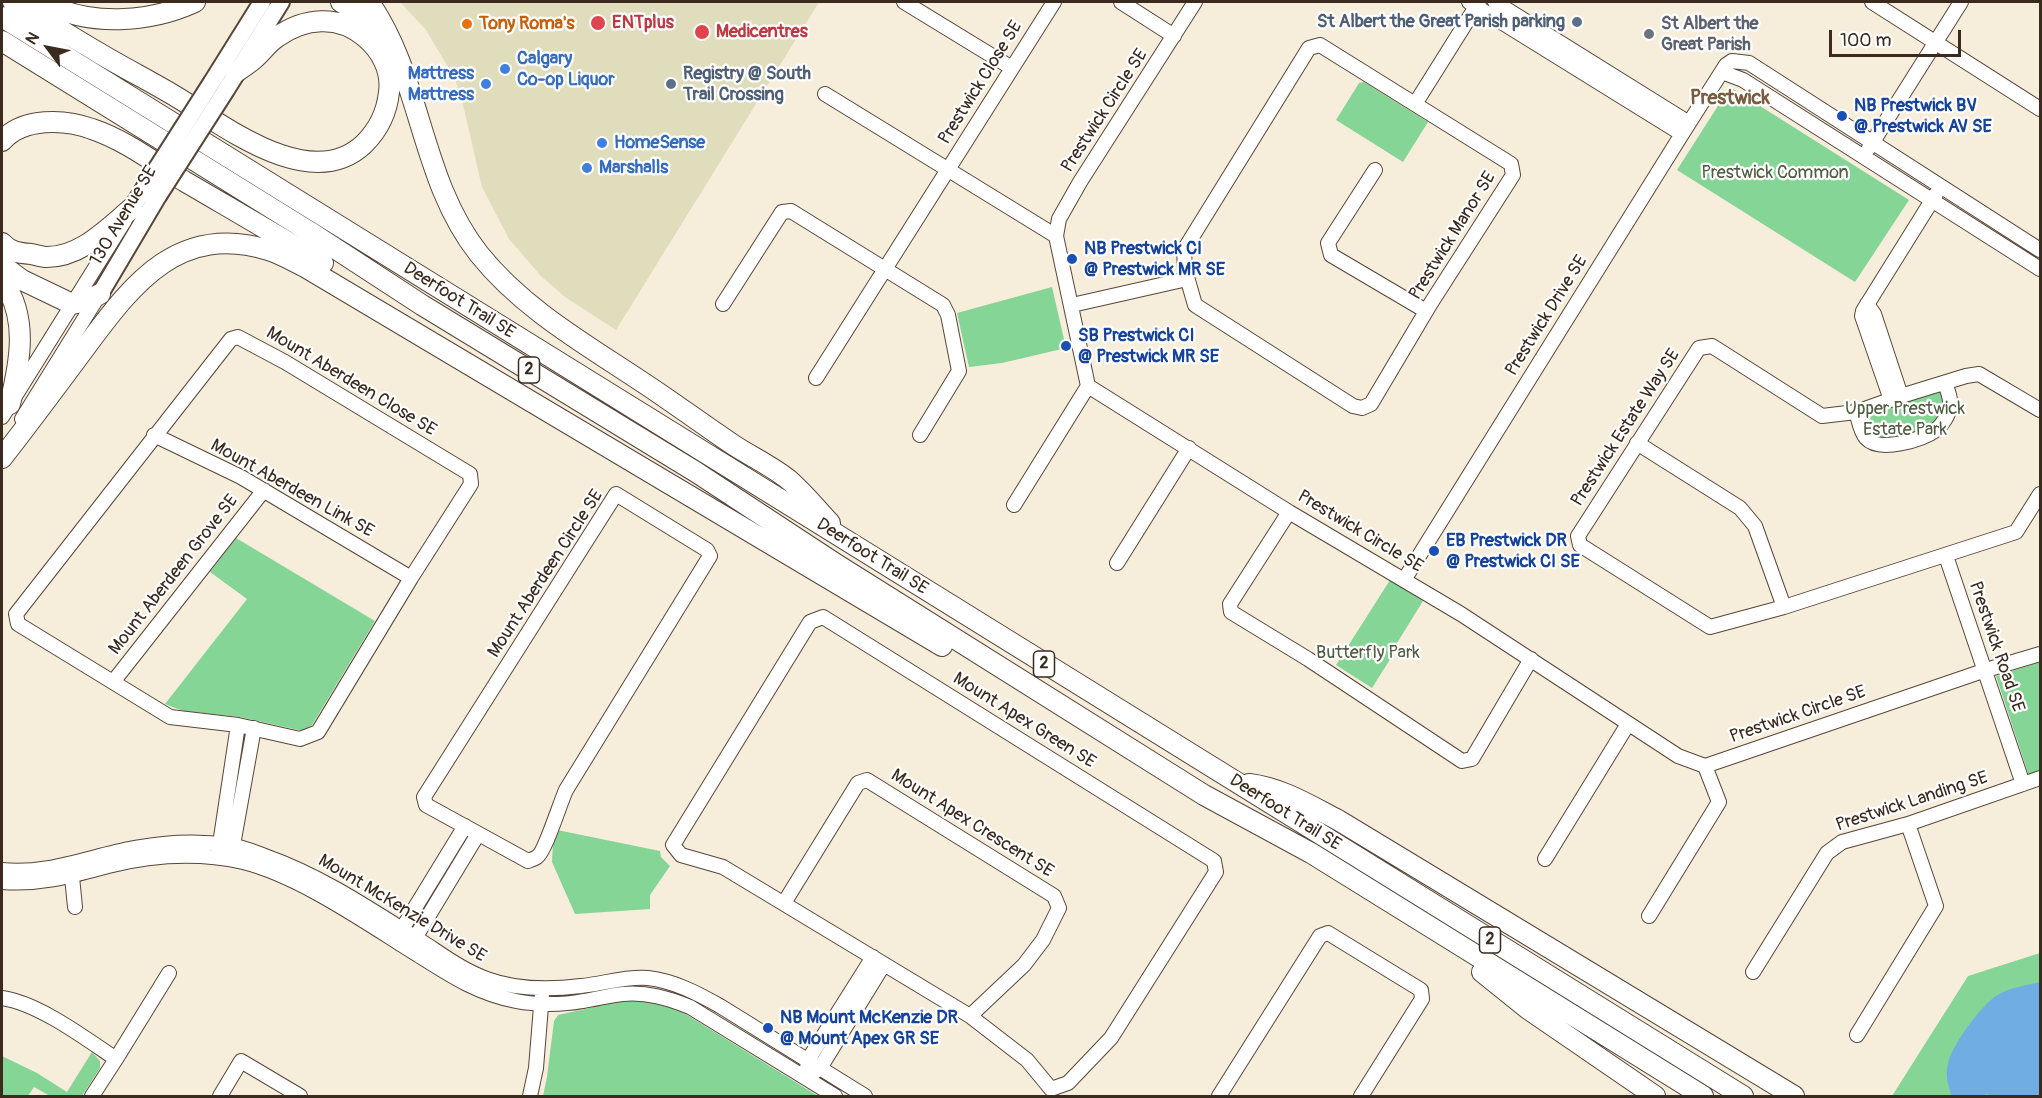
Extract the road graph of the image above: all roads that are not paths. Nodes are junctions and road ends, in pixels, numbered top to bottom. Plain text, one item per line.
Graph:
1 (13, 2) edge
2 (43, 2) edge
3 (195, 2) edge
4 (262, 2) edge
5 (281, 2) edge
6 (341, 2) edge
7 (369, 2) edge
8 (904, 2) edge
9 (1054, 2) edge
10 (1122, 2) edge
11 (1195, 2) edge
12 (1495, 2) edge
13 (1872, 2) edge
14 (1961, 2) edge
15 (1475, 3) edge
16 (2, 17) edge
17 (1174, 36) junction
18 (2, 41) edge
19 (1936, 42) junction
20 (399, 59) junction
21 (1012, 68) junction
22 (236, 72) junction
23 (1722, 72) junction
24 (219, 86) junction
25 (825, 94) dead end
26 (1415, 104) junction
27 (2040, 109) edge
28 (1685, 128) junction
29 (2, 141) edge
30 (1873, 141) junction
31 (1863, 158) junction
32 (948, 168) junction
33 (1375, 170) dead end
34 (1941, 185) junction
35 (152, 192) junction
36 (1932, 201) junction
37 (132, 208) junction
38 (1056, 236) junction
39 (2, 243) edge
40 (2040, 250) edge
41 (2, 265) edge
42 (884, 268) junction
43 (2040, 268) edge
44 (1187, 279) junction
45 (2, 280) edge
46 (100, 294) junction
47 (72, 304) junction
48 (723, 304) dead end
49 (422, 305) junction
50 (1072, 305) junction
51 (1426, 311) junction
52 (816, 378) dead end
53 (1945, 384) junction
54 (1088, 386) junction
55 (1896, 398) junction
56 (6, 410) edge
57 (2040, 410) edge
58 (1856, 412) junction
59 (154, 435) junction
60 (920, 435) dead end
61 (1637, 442) junction
62 (1188, 448) junction
63 (2, 452) edge
64 (2, 458) edge
65 (264, 490) junction
66 (2040, 494) edge
67 (1014, 505) dead end
68 (1289, 512) junction
69 (851, 544) junction
70 (1946, 556) junction
71 (1117, 563) dead end
72 (411, 578) junction
73 (1404, 580) junction
74 (1784, 607) junction
75 (2040, 654) edge
76 (1531, 659) junction
77 (1986, 670) junction
78 (113, 682) junction
79 (1055, 702) junction
80 (1628, 724) junction
81 (238, 725) junction
82 (254, 728) junction
83 (1705, 766) junction
84 (2040, 778) edge
85 (1237, 783) junction
86 (2023, 784) junction
87 (1908, 824) junction
88 (465, 826) junction
89 (478, 834) junction
90 (226, 845) junction
91 (225, 859) junction
92 (1545, 859) dead end
93 (2, 870) edge
94 (72, 877) junction
95 (2, 882) edge
96 (783, 903) junction
97 (75, 907) dead end
98 (1412, 916) junction
99 (1649, 916) dead end
100 (402, 929) junction
101 (415, 938) junction
102 (400, 944) junction
103 (878, 960) junction
104 (1753, 972) dead end
105 (169, 973) dead end
106 (542, 989) junction
107 (2, 998) edge
108 (542, 1004) junction
109 (970, 1016) junction
110 (1857, 1035) dead end
111 (116, 1059) junction
112 (814, 1064) junction
113 (806, 1077) junction
114 (92, 1096) edge
115 (220, 1096) edge
116 (300, 1096) edge
117 (530, 1096) edge
118 (835, 1096) edge
119 (866, 1096) edge
120 (1219, 1096) edge
121 (1361, 1096) edge
122 (1655, 1096) edge
123 (1703, 1096) edge
124 (1743, 1096) edge
125 (1794, 1096) edge

1 - 22 highway
2 - 3 highway
4 - 24 main road, 130 Avenue SE
5 - 22 main road, 130 Avenue SE
6 - 20 highway
7 - 20 highway
8 - 21 street
9 - 21 street, Prestwick Close SE
10 - 17 street
11 - 17 street, Prestwick Circle SE
12 - 28 street
13 - 19 street
14 - 19 street
15 - 26 street
15 - 28 street
16 - 69 highway, Deerfoot Trail SE / 2
17 - 38 street, Prestwick Circle SE
18 - 49 highway, Deerfoot Trail SE / 2
19 - 27 street
19 - 30 street
20 - 69 highway
21 - 32 street, Prestwick Close SE
22 - 24 main road, 130 Avenue SE
23 - 28 street, Prestwick Drive SE
23 - 30 street
23 - 31 street
24 - 35 main road, 130 Avenue SE, bridge
25 - 32 street
26 - 44 street, Prestwick Manor SE
26 - 51 street, Prestwick Manor SE
28 - 73 street, Prestwick Drive SE
29 - 49 highway
30 - 31 street
30 - 34 street
31 - 36 street
32 - 38 street, Prestwick Close SE
32 - 42 street
33 - 51 street
34 - 36 street
34 - 40 street
35 - 37 main road, 130 Avenue SE
35 - 46 main road, 130 Avenue SE
36 - 43 street
36 - 55 street
37 - 39 highway
37 - 47 street, 130 Avenue SE
38 - 50 street
41 - 47 highway
42 - 48 street
42 - 52 street
42 - 60 street
44 - 50 street
44 - 51 street, Prestwick Manor SE
45 - 56 highway
46 - 47 highway
46 - 63 street, 130 Avenue SE
47 - 56 street, 130 Avenue SE
49 - 79 highway, Deerfoot Trail SE / 2
50 - 54 street
53 - 55 street, Prestwick Estate Way SE
53 - 57 street, Prestwick Estate Way SE
53 - 58 street
54 - 62 street, Prestwick Circle SE
54 - 67 street
55 - 58 street, Prestwick Estate Way SE
58 - 61 street, Prestwick Estate Way SE
59 - 65 street, Mount Aberdeen Link SE
59 - 72 street, Mount Aberdeen Close SE
59 - 78 street, Mount Aberdeen Close SE
61 - 74 street
61 - 74 street, Prestwick Estate Way SE
62 - 68 street, Prestwick Circle SE
62 - 71 street
64 - 79 highway
65 - 72 street, Mount Aberdeen Link SE
65 - 78 street, Mount Aberdeen Grove SE
66 - 70 street, Prestwick Estate Way SE
68 - 73 street, Prestwick Circle SE
68 - 76 street
69 - 85 highway, Deerfoot Trail SE / 2
70 - 74 street, Prestwick Estate Way SE
70 - 77 street, Prestwick Road SE
72 - 82 street, Mount Aberdeen Close SE
73 - 76 street, Prestwick Circle SE
75 - 77 street, Prestwick Circle SE
76 - 80 street, Prestwick Circle SE
77 - 83 street, Prestwick Circle SE
77 - 86 street, Prestwick Road SE
78 - 81 street, Mount Aberdeen Close SE
79 - 98 highway, Deerfoot Trail SE / 2
80 - 83 street, Prestwick Circle SE
80 - 92 street
81 - 82 street, Mount Aberdeen Close SE
81 - 90 street
82 - 90 street
83 - 99 street
84 - 86 street, Prestwick Landing SE
85 - 124 highway, Deerfoot Trail SE / 2
85 - 125 highway
86 - 87 street, Prestwick Landing SE
87 - 104 street, Prestwick Landing SE
87 - 110 street
88 - 89 street, Mount Aberdeen Circle SE
88 - 89 street, Mount Aberdeen Circle SE
88 - 100 street
89 - 101 street
90 - 91 street
90 - 93 street, Mount McKenzie Drive SE
90 - 100 street, Mount McKenzie Drive SE
91 - 94 street, Mount McKenzie Drive SE
91 - 102 street, Mount McKenzie Drive SE
94 - 95 street, Mount McKenzie Drive SE
94 - 97 street
96 - 103 street, Mount Apex Green SE
96 - 109 street, Mount Apex Crescent SE
96 - 109 street, Mount Apex Green SE
98 - 122 highway
98 - 123 highway, Deerfoot Trail SE / 2
100 - 101 street, Mount McKenzie Drive SE
100 - 102 street
101 - 102 street
101 - 106 street, Mount McKenzie Drive SE
102 - 108 street, Mount McKenzie Drive SE
103 - 109 street, Mount Apex Green SE
103 - 112 street
105 - 111 street
106 - 108 street
106 - 112 street, Mount McKenzie Drive SE
107 - 111 street
108 - 113 street, Mount McKenzie Drive SE
108 - 117 street
111 - 114 street
112 - 113 street
112 - 119 street, Mount McKenzie Drive SE
113 - 118 street, Mount McKenzie Drive SE
115 - 116 street
120 - 121 street

